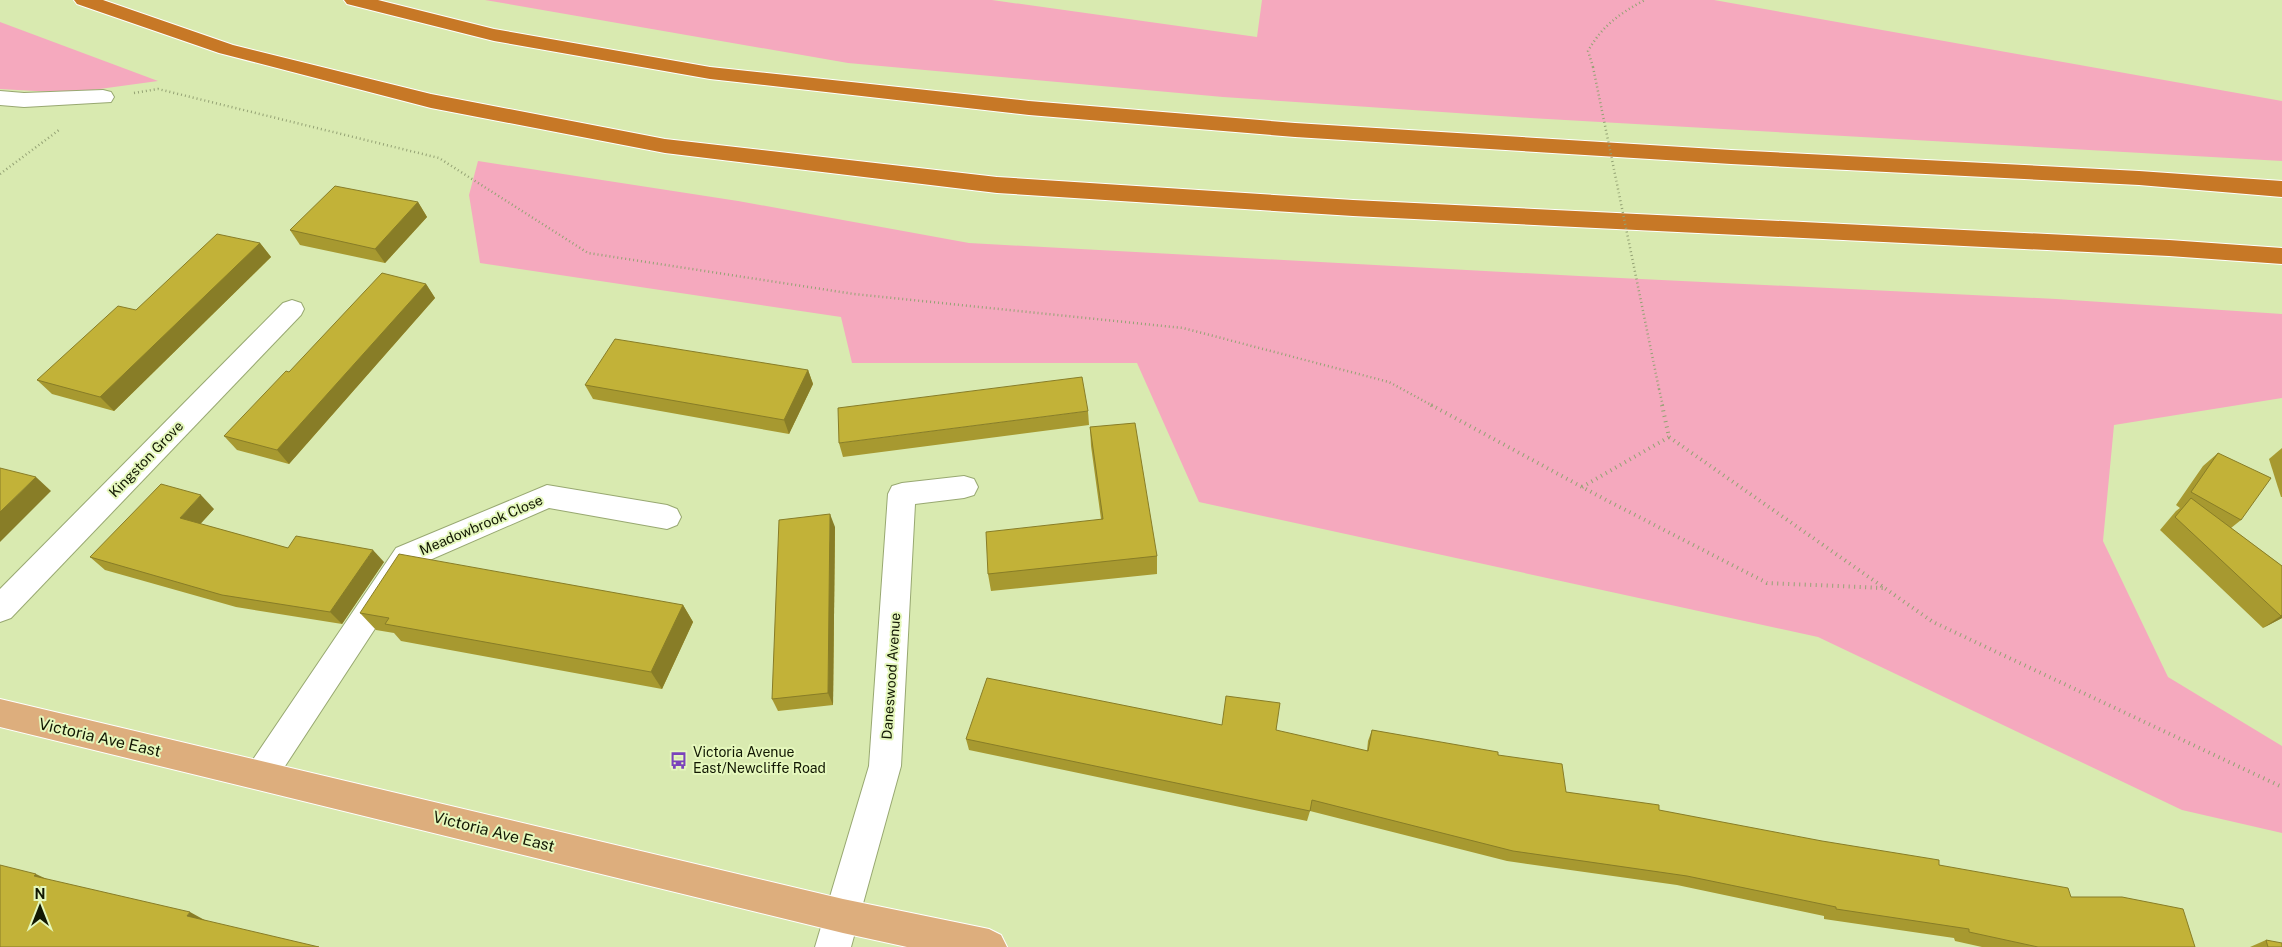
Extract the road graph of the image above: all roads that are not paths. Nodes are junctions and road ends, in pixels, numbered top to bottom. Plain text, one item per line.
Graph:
1 (84, 0) edge
2 (354, 0) edge
3 (0, 98) edge
4 (103, 98) road end
5 (2282, 189) edge
6 (2282, 256) edge
7 (292, 309) dead end
8 (964, 487) dead end
9 (667, 517) dead end
10 (0, 610) edge
11 (0, 713) edge
12 (261, 775) junction
13 (838, 931) edge
14 (989, 947) edge

1 - 6 highway
2 - 5 highway
3 - 4 street
7 - 10 street, Kingston Grove
8 - 13 street, Daneswood Avenue
9 - 12 street, Meadowbrook Close
11 - 12 main road, Victoria Ave East
12 - 13 main road, Victoria Ave East
13 - 14 main road, Victoria Ave East

